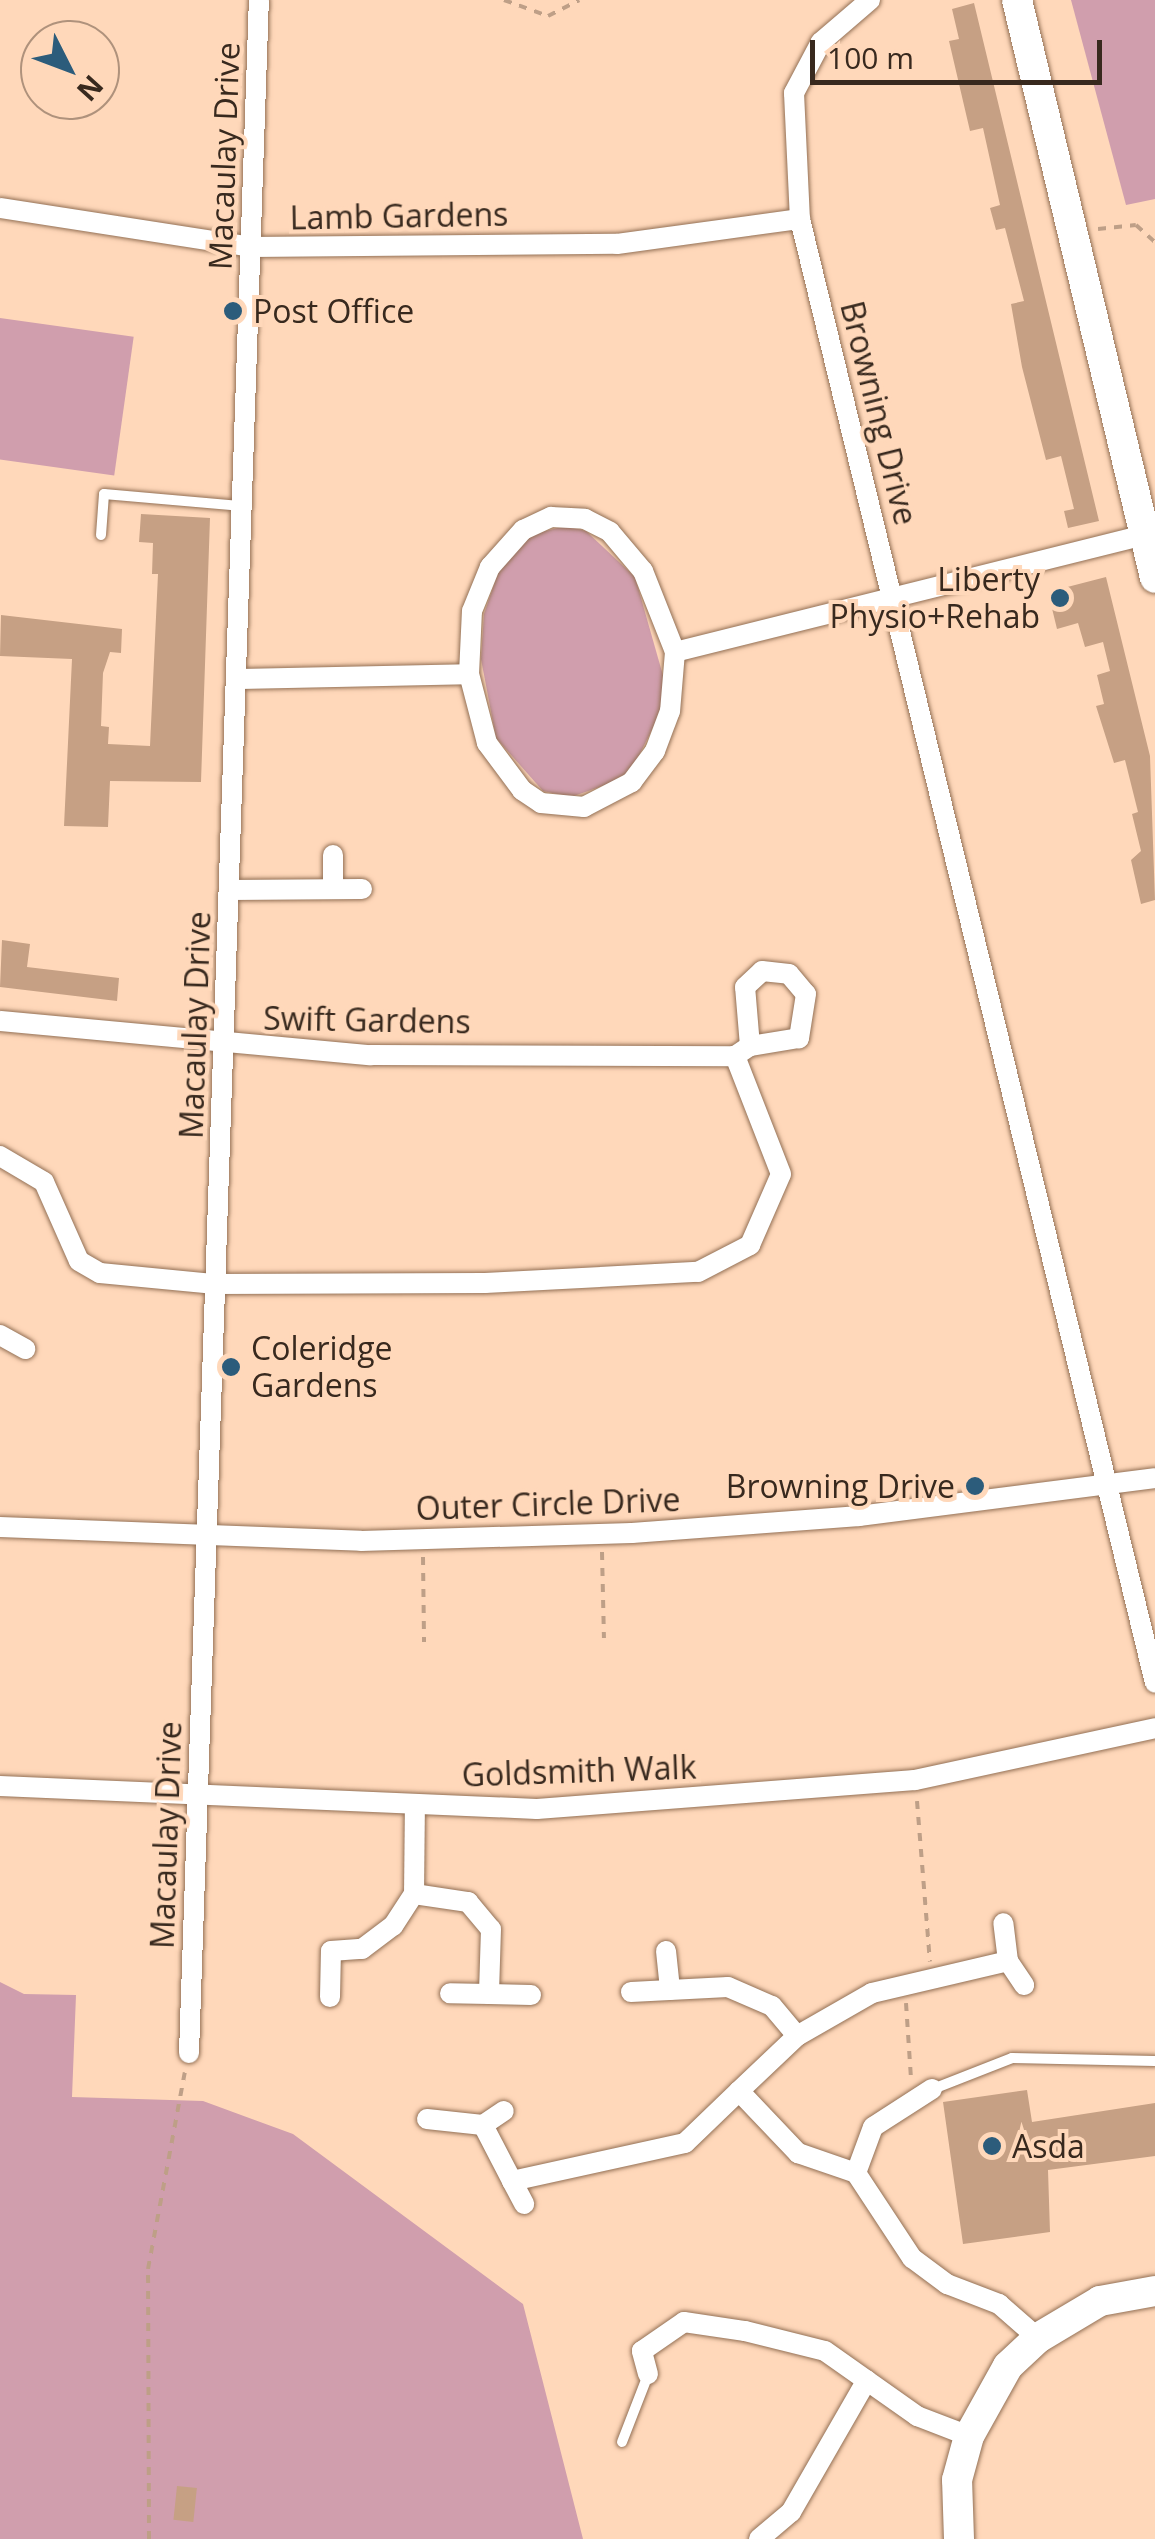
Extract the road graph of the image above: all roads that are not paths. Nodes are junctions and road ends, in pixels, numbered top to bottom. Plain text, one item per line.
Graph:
1 (259, 0) edge
2 (870, 0) edge
3 (1016, 0) edge
4 (0, 208) edge
5 (800, 219) junction
6 (251, 247) junction
7 (243, 506) junction
8 (100, 535) dead end
9 (1146, 535) junction
10 (1155, 578) edge
11 (894, 597) junction
12 (675, 652) junction
13 (469, 674) junction
14 (238, 680) junction
15 (333, 855) dead end
16 (332, 889) junction
17 (362, 889) dead end
18 (230, 890) junction
19 (0, 1021) edge
20 (223, 1047) junction
21 (0, 1156) edge
22 (216, 1284) junction
23 (0, 1335) edge
24 (25, 1350) dead end
25 (1155, 1478) edge
26 (1110, 1487) junction
27 (0, 1526) edge
28 (208, 1537) junction
29 (1155, 1683) edge
30 (1155, 1728) edge
31 (0, 1786) edge
32 (197, 1800) junction
33 (414, 1805) junction
34 (414, 1894) junction
35 (1003, 1923) dead end
36 (666, 1952) dead end
37 (1008, 1962) junction
38 (1024, 1986) dead end
39 (670, 1990) junction
40 (630, 1992) dead end
41 (450, 1993) dead end
42 (489, 1994) junction
43 (532, 1995) dead end
44 (330, 1997) dead end
45 (797, 2036) junction
46 (189, 2053) road end
47 (1155, 2061) edge
48 (932, 2089) joint
49 (739, 2091) junction
50 (504, 2111) dead end
51 (427, 2119) dead end
52 (482, 2125) junction
53 (856, 2173) junction
54 (512, 2181) junction
55 (524, 2204) dead end
56 (1155, 2291) edge
57 (1038, 2338) junction
58 (620, 2343) dead end
59 (642, 2351) junction
60 (648, 2374) joint
61 (867, 2380) junction
62 (969, 2436) junction
63 (622, 2442) dead end
64 (759, 2539) edge
65 (959, 2539) edge

1 - 6 street, Macaulay Drive
2 - 5 street, Browning Drive
3 - 9 main road
4 - 6 street, Lamb Gardens
5 - 6 street, Lamb Gardens
5 - 11 street, Browning Drive
6 - 7 street, Macaulay Drive
7 - 8 lane
7 - 14 street, Macaulay Drive
9 - 10 main road
9 - 11 street
11 - 12 street
11 - 26 street, Browning Drive
12 - 13 street
12 - 13 street
13 - 14 street
14 - 18 street, Macaulay Drive
15 - 16 street
16 - 17 street
16 - 18 street
18 - 20 street, Macaulay Drive
19 - 20 street, Swift Gardens
20 - 22 street, Macaulay Drive
20 - 22 street, Swift Gardens
21 - 22 street
22 - 28 street, Macaulay Drive
23 - 24 street
25 - 26 street, Outer Circle Drive
26 - 28 street, Outer Circle Drive
26 - 29 street, Browning Drive
27 - 28 street, Outer Circle Drive
28 - 32 street, Macaulay Drive
30 - 33 street, Goldsmith Walk
31 - 32 street, Goldsmith Walk
32 - 33 street, Goldsmith Walk
32 - 46 street, Macaulay Drive
33 - 34 street
34 - 42 street
34 - 44 street
35 - 37 street
36 - 39 street
37 - 38 street
37 - 45 street
39 - 40 street
39 - 45 street
41 - 42 street
42 - 43 street
45 - 49 street
47 - 48 lane
48 - 53 street
49 - 53 street
49 - 54 street
50 - 52 street
51 - 52 street
52 - 54 street
53 - 57 street
54 - 55 street
56 - 57 main road
57 - 62 main road
58 - 59 street
59 - 60 street
59 - 61 street
60 - 63 lane
61 - 62 street
61 - 64 street
62 - 65 main road

